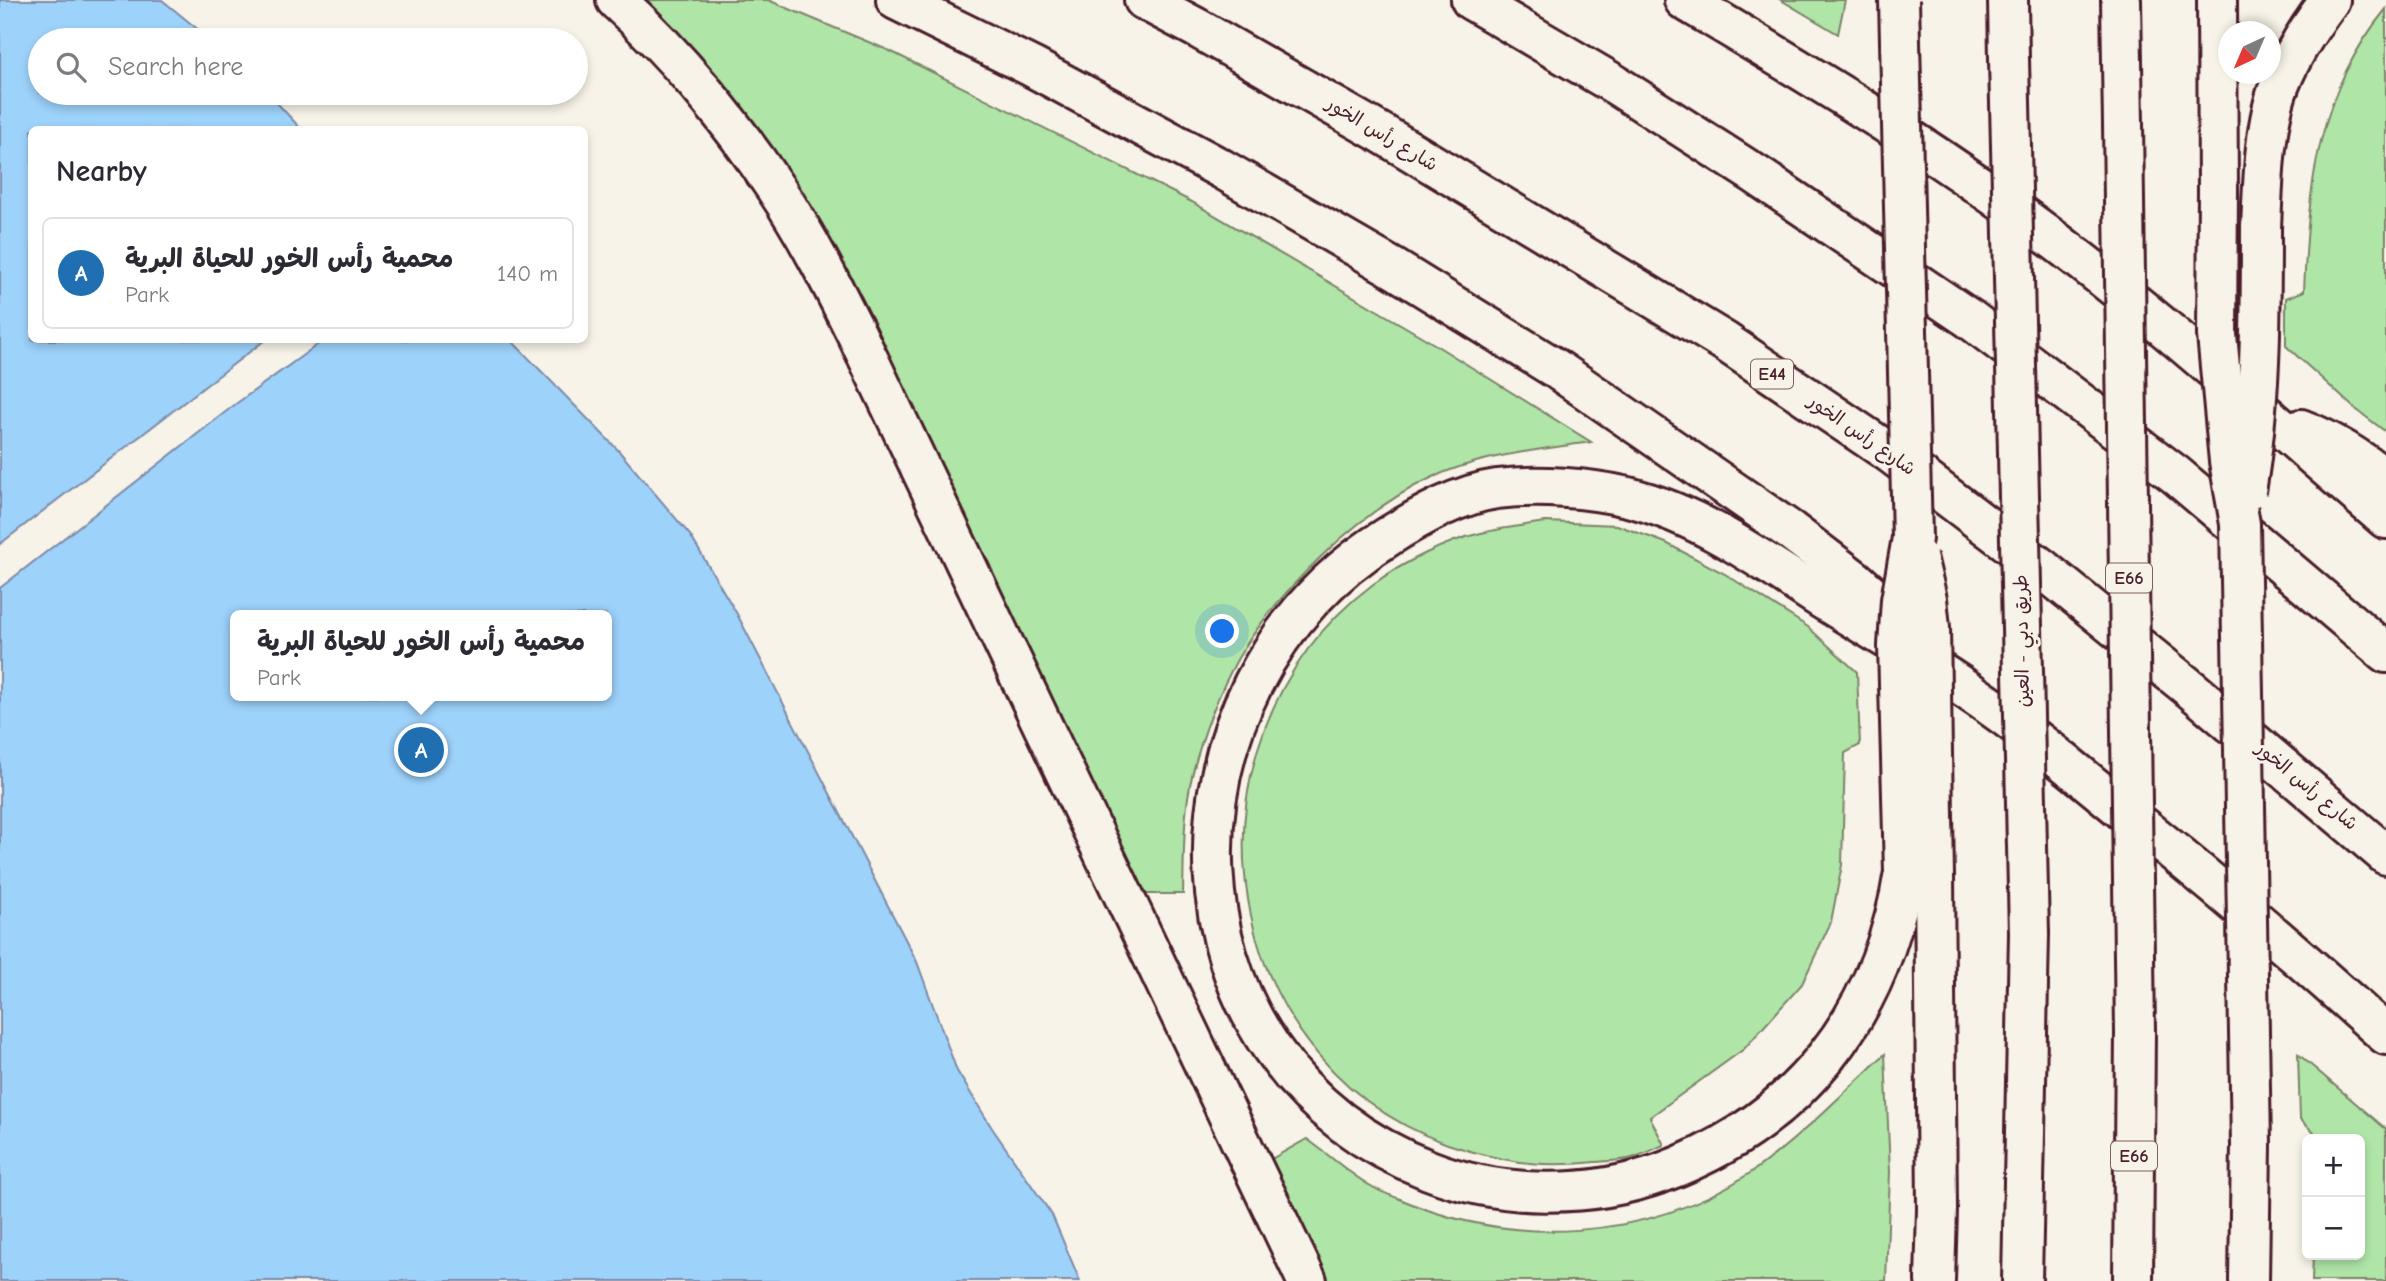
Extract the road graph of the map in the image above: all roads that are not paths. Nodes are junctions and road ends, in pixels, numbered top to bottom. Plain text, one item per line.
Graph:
1 (616, 0) edge
2 (895, 0) edge
3 (1144, 0) edge
4 (1471, 0) edge
5 (1684, 0) edge
6 (1899, 0) edge
7 (2008, 0) edge
8 (2121, 0) edge
9 (2217, 0) edge
10 (2330, 0) edge
11 (1712, 10) edge
12 (2275, 424) junction
13 (2386, 479) edge
14 (2386, 519) edge
15 (2240, 524) junction
16 (2386, 653) edge
17 (1972, 693) junction
18 (2386, 855) edge
19 (1919, 874) junction
20 (2386, 1035) edge
21 (1307, 1281) edge
22 (1935, 1281) edge
23 (2022, 1281) edge
24 (2133, 1281) edge
25 (2249, 1281) edge

1 - 21 highway
2 - 17 highway
3 - 18 highway, شارع رأس الخور / E44
4 - 16 highway
5 - 11 highway
6 - 19 highway, bridge
7 - 23 highway, طريق دبي - العين, bridge
8 - 24 highway, E66, bridge
9 - 15 highway, bridge
10 - 15 highway, bridge
11 - 12 highway
12 - 13 highway
12 - 14 highway
15 - 25 highway, bridge
17 - 19 highway
17 - 20 highway
19 - 22 highway

